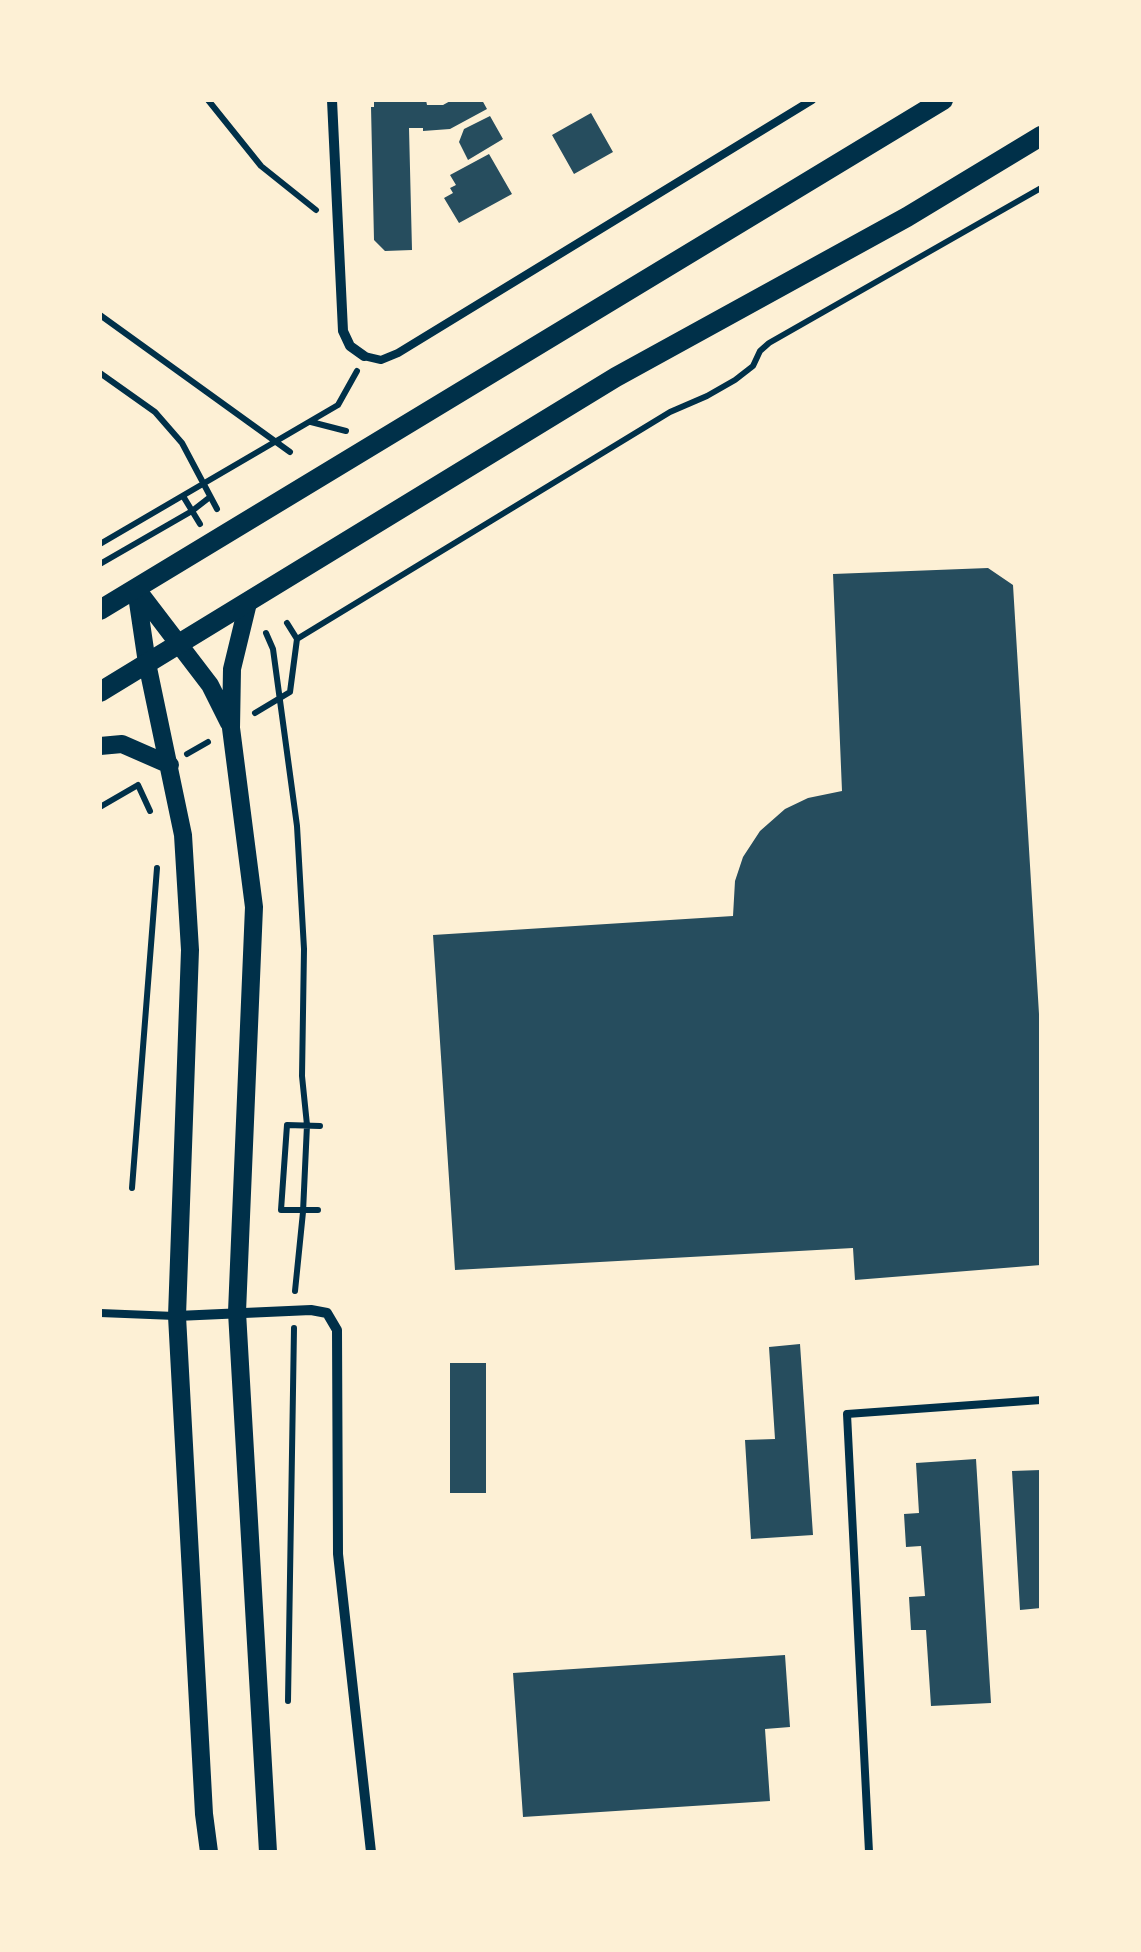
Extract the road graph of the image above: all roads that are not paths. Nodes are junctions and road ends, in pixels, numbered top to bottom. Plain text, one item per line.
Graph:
1 (332, 100) edge
2 (812, 100) edge
3 (943, 100) edge
4 (1041, 136) edge
5 (364, 356) joint
6 (136, 589) junction
7 (248, 603) junction
8 (100, 610) edge
9 (177, 645) junction
10 (147, 663) junction
11 (100, 692) edge
12 (231, 728) junction
13 (100, 746) edge
14 (178, 760) junction
15 (237, 1312) junction
16 (100, 1314) edge
17 (177, 1316) junction
18 (1041, 1400) edge
19 (210, 1852) edge
20 (268, 1852) edge
21 (371, 1852) edge
22 (869, 1852) edge

1 - 5 street
2 - 5 lane
3 - 6 main road
4 - 7 main road
6 - 8 main road
6 - 9 street
6 - 10 street
7 - 9 main road
7 - 12 street
9 - 10 main road
9 - 12 street
10 - 11 main road
10 - 14 street
12 - 15 street
13 - 14 street
14 - 17 street
15 - 17 street
15 - 20 street
15 - 21 street
16 - 17 lane
17 - 19 street
18 - 22 lane

